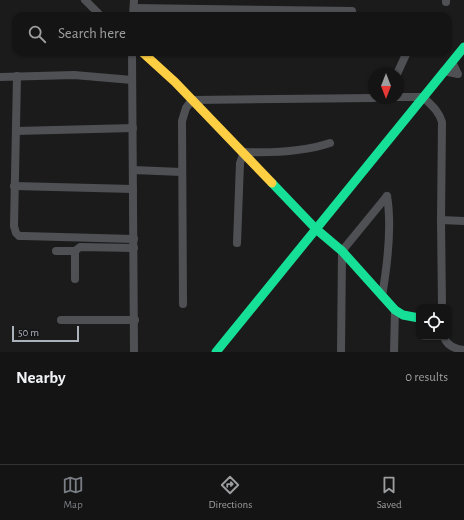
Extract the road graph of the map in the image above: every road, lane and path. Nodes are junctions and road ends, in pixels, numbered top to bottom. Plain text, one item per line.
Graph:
1 (85, 0) edge
2 (134, 8) edge
3 (352, 11) dead end
4 (97, 12) edge
5 (464, 47) edge
6 (132, 56) edge
7 (146, 56) edge
8 (404, 56) edge
9 (452, 62) junction
10 (399, 68) edge
11 (444, 71) junction
12 (461, 74) edge
13 (17, 76) junction
14 (0, 77) edge
15 (132, 80) junction
16 (423, 97) junction
17 (368, 98) edge
18 (404, 98) edge
19 (192, 100) junction
20 (132, 128) junction
21 (16, 131) junction
22 (330, 143) dead end
23 (244, 152) junction
24 (133, 170) junction
25 (182, 172) junction
26 (14, 186) junction
27 (133, 188) junction
28 (441, 220) junction
29 (464, 221) edge
30 (316, 229) junction
31 (80, 238) junction
32 (134, 243) junction
33 (237, 243) dead end
34 (77, 249) junction
35 (56, 251) dead end
36 (342, 251) junction
37 (75, 279) dead end
38 (382, 296) junction
39 (183, 304) dead end
40 (442, 304) edge
41 (395, 310) junction
42 (416, 317) edge
43 (61, 320) dead end
44 (135, 320) junction
45 (445, 340) edge
46 (464, 350) edge
47 (134, 352) edge
48 (216, 352) edge
49 (341, 352) edge
50 (394, 352) edge

1 - 4 street
2 - 3 street
5 - 9 street
6 - 15 street
7 - 19 street
8 - 10 street
9 - 11 street
9 - 12 street
11 - 12 street
11 - 16 street
13 - 14 street
13 - 15 street
13 - 21 street
15 - 20 street
16 - 18 street
16 - 28 street
16 - 30 street
17 - 19 street
19 - 23 street
19 - 25 street
20 - 21 street
20 - 24 street
21 - 26 street
22 - 23 street
23 - 30 street
23 - 33 street
24 - 25 street
24 - 27 street
25 - 39 street
26 - 27 street
26 - 31 street
27 - 32 street
28 - 29 street
28 - 40 street
30 - 36 street
30 - 48 street
31 - 32 street
31 - 34 street
32 - 34 street
32 - 44 street
34 - 35 street
34 - 37 street
36 - 38 street
36 - 38 street
36 - 49 street
38 - 41 street
41 - 42 street
41 - 50 street
43 - 44 street
44 - 47 street
45 - 46 street

